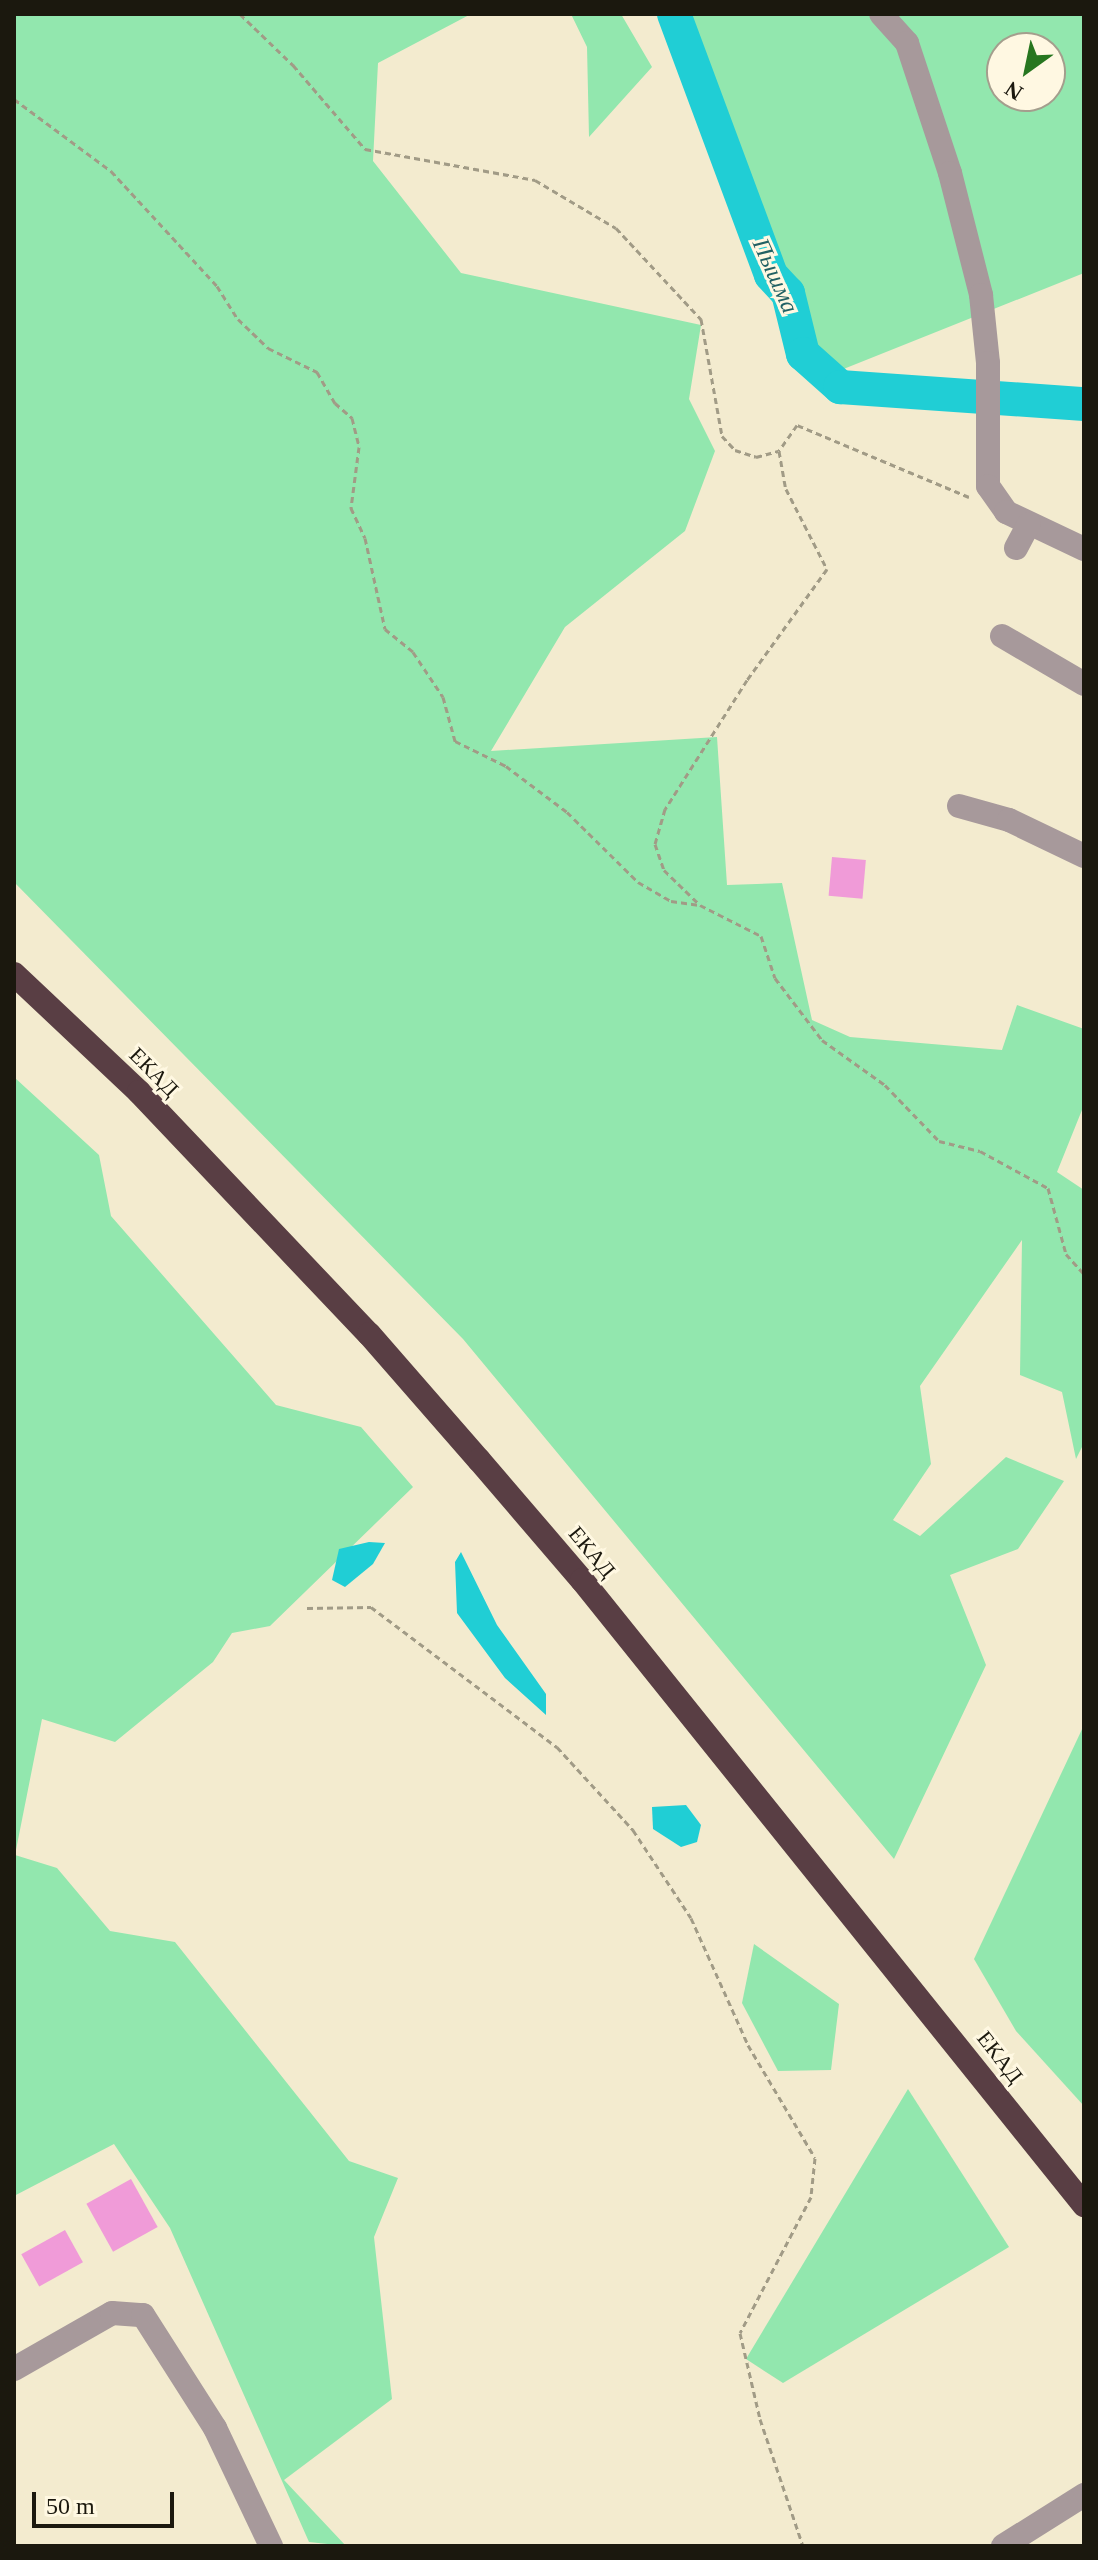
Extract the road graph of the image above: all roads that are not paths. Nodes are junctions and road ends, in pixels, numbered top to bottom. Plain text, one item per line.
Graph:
1 (881, 14) edge
2 (1029, 524) junction
3 (1016, 548) dead end
4 (1084, 549) edge
5 (1002, 636) dead end
6 (1084, 684) edge
7 (959, 806) dead end
8 (1084, 856) edge
9 (14, 974) edge
10 (1084, 2205) edge
11 (14, 2369) edge
12 (1084, 2495) edge
13 (271, 2546) edge
14 (1003, 2546) edge

1 - 2 street
2 - 3 street
2 - 4 street
5 - 6 street
7 - 8 street
9 - 10 highway, ЕКАД
11 - 13 street
12 - 14 street

